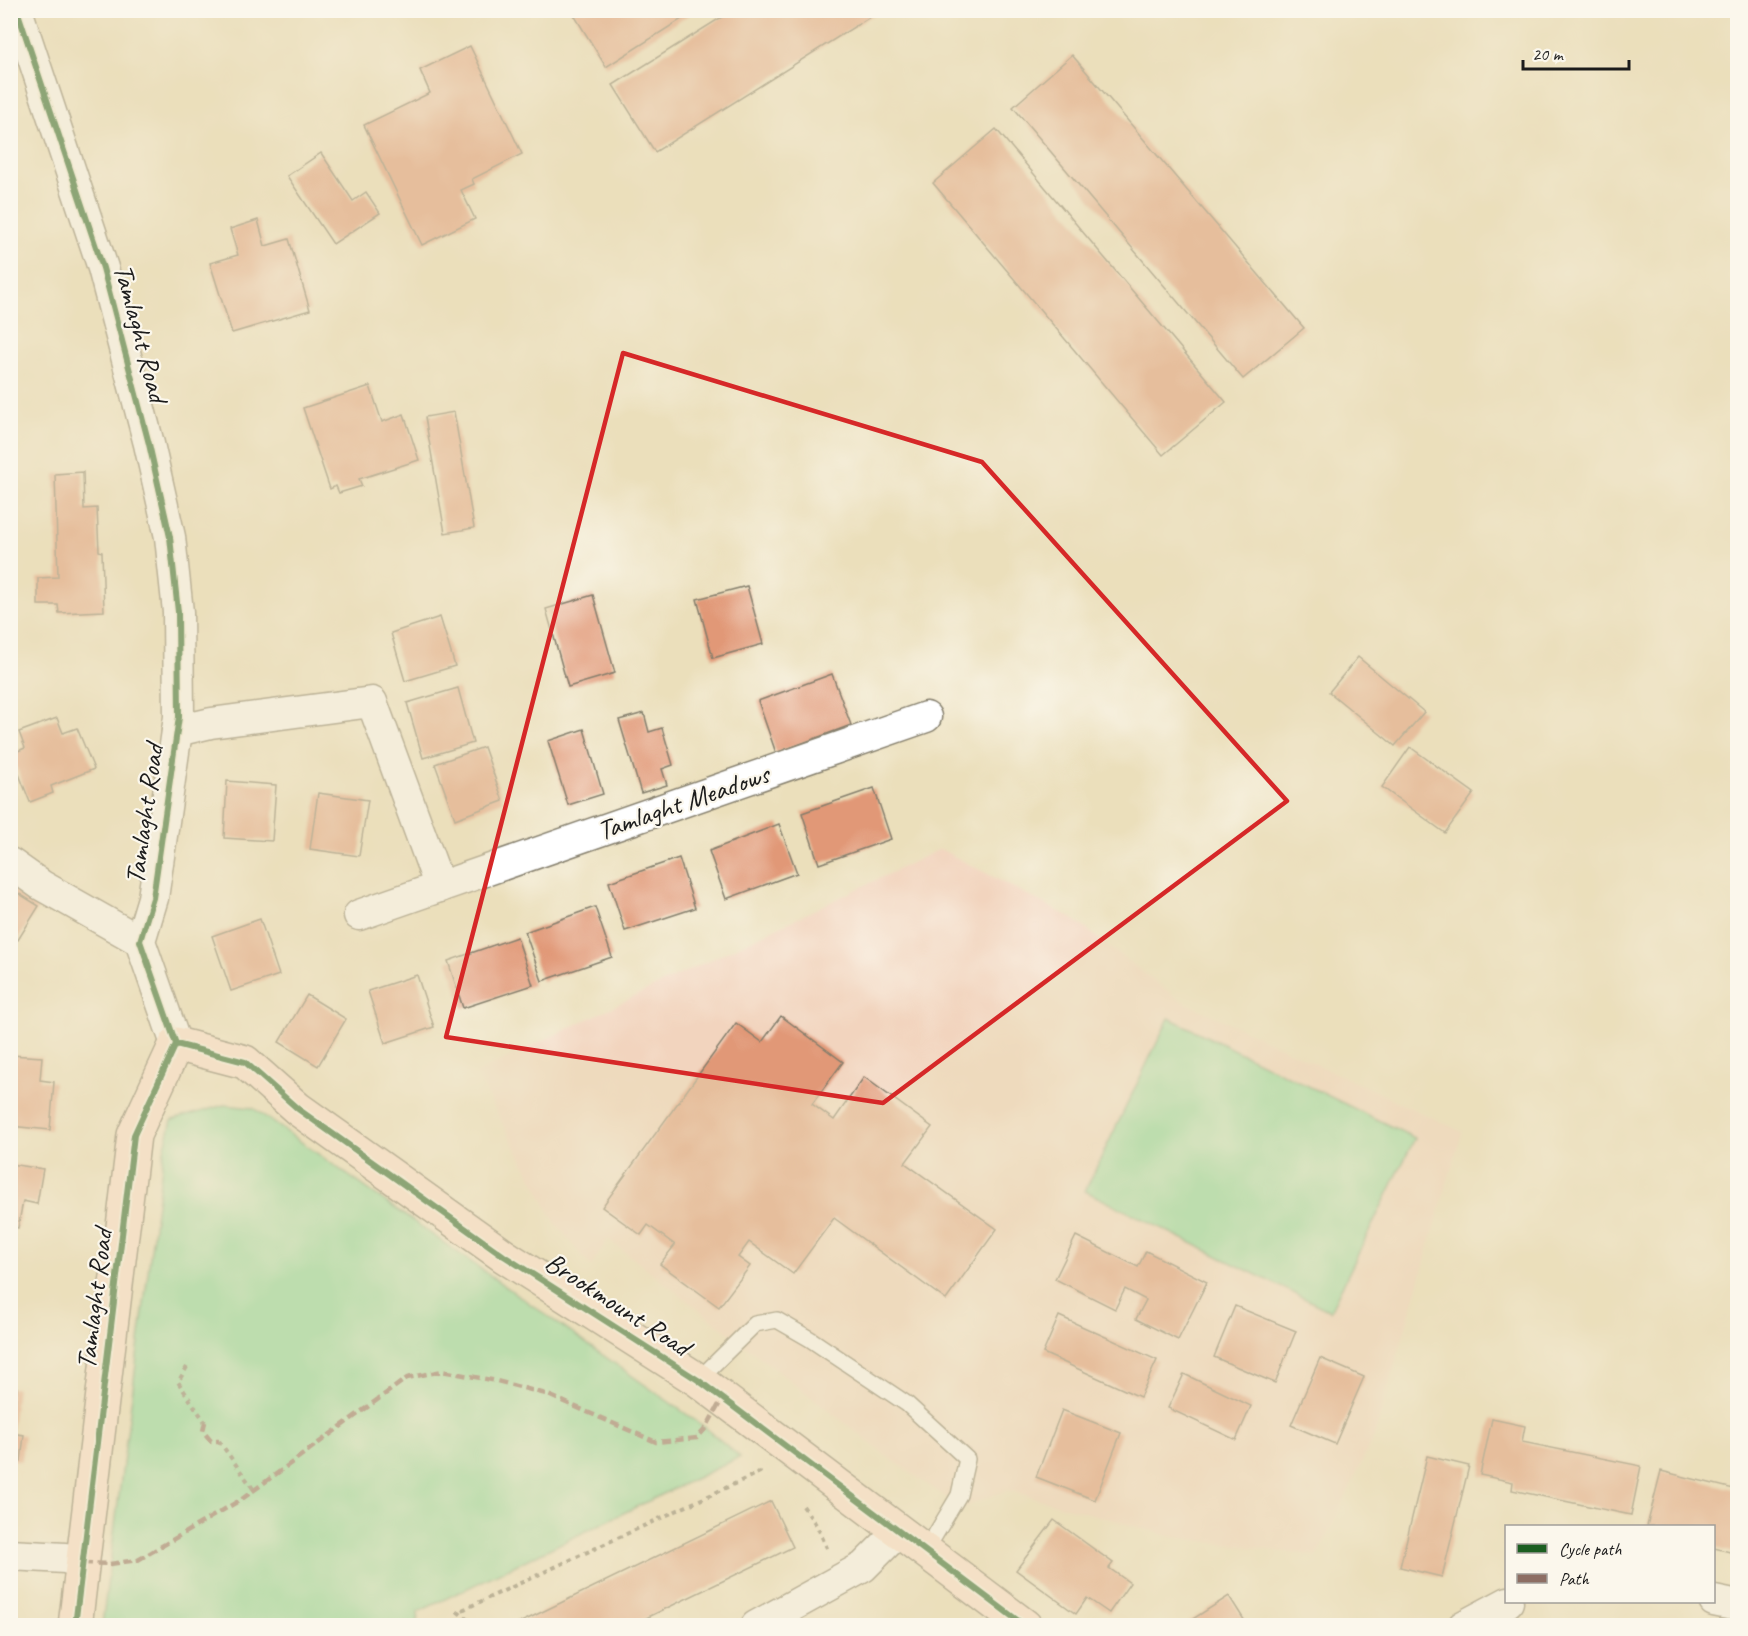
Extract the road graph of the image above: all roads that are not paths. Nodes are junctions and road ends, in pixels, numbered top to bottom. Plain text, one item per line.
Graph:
1 (17, 10) edge
2 (926, 717) dead end
3 (177, 731) junction
4 (10, 863) edge
5 (440, 886) junction
6 (359, 915) dead end
7 (140, 940) junction
8 (176, 1044) junction
9 (698, 1380) junction
10 (898, 1532) junction
11 (925, 1552) junction
12 (10, 1555) edge
13 (83, 1563) junction
14 (1715, 1601) edge
15 (1506, 1603) edge
16 (1737, 1606) edge
17 (773, 1621) edge
18 (75, 1626) edge
19 (1025, 1626) edge
20 (1463, 1626) edge

1 - 3 street, Tamlaght Road
2 - 5 street, Tamlaght Meadows
3 - 5 street
3 - 7 street, Tamlaght Road
4 - 7 street
5 - 6 street, Tamlaght Meadows
7 - 8 street
8 - 9 street, Brookmount Road
8 - 13 street, Tamlaght Road
9 - 10 street, Brookmount Road
9 - 11 lane
10 - 11 street, Brookmount Road
10 - 17 street
11 - 19 street, Brookmount Road
12 - 13 street
13 - 18 street, Tamlaght Road
14 - 16 street
15 - 20 street

